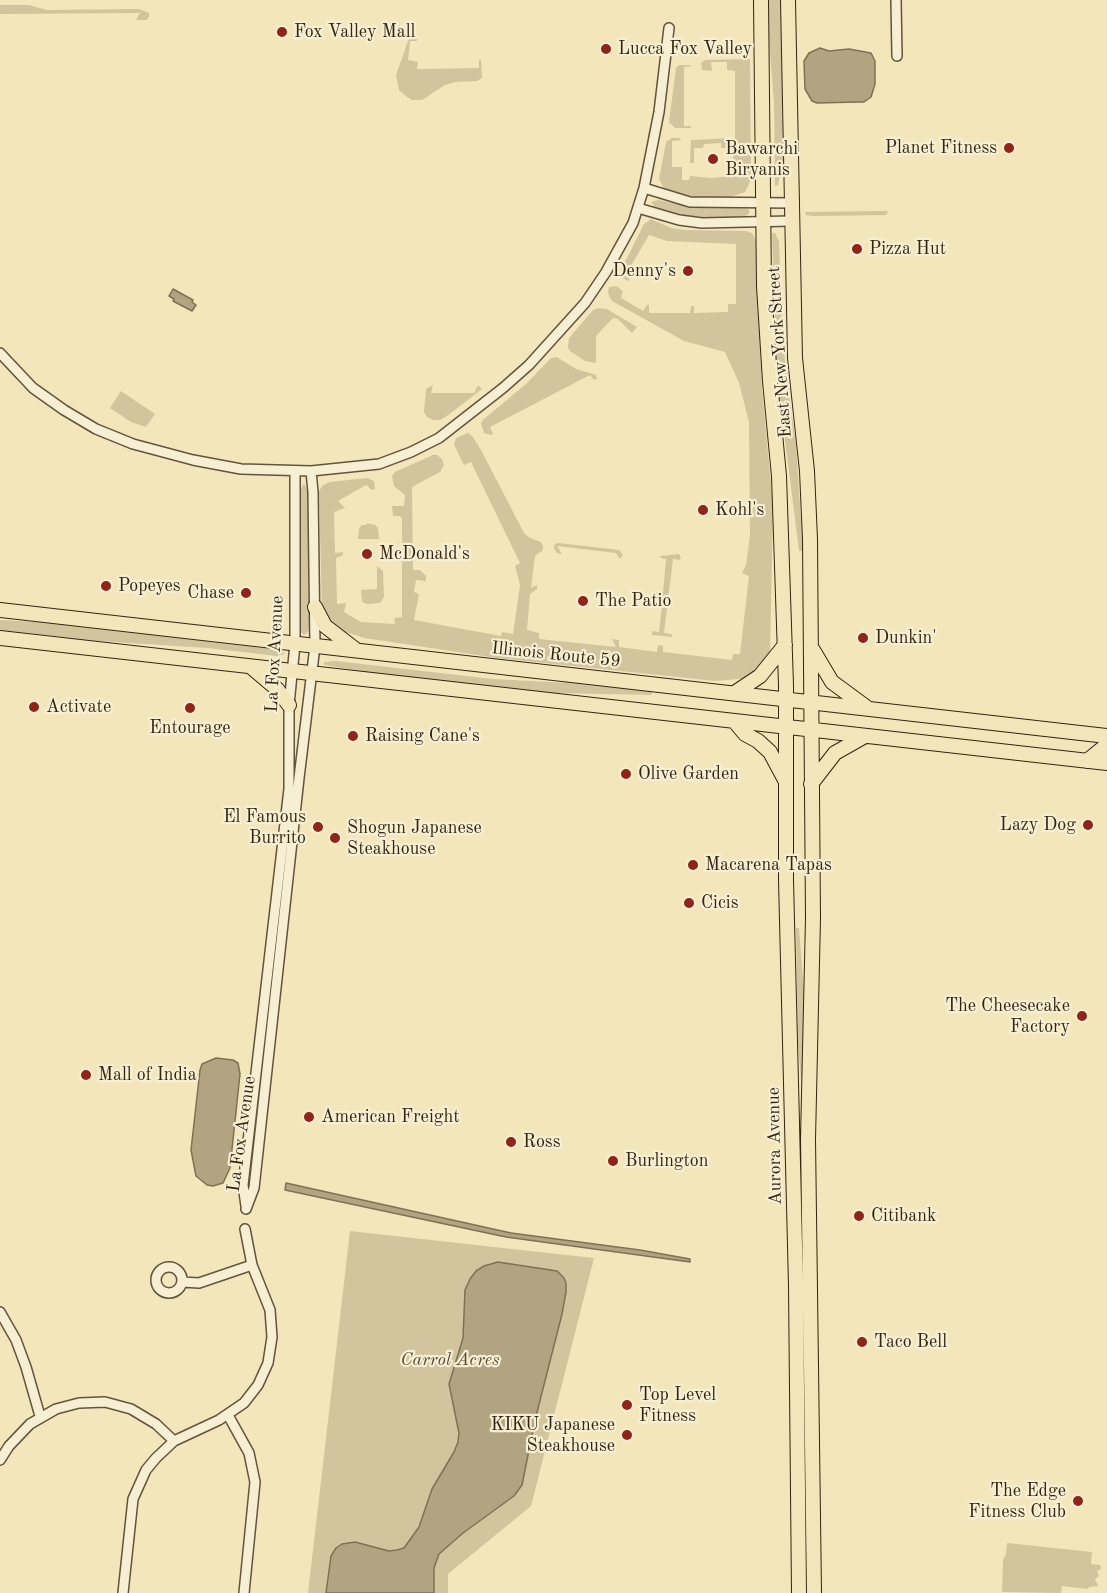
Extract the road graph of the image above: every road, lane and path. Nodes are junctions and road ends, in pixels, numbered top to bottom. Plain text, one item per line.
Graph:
1 (761, 0) edge
2 (788, 0) edge
3 (896, 0) edge
4 (669, 28) dead end
5 (897, 56) dead end
6 (644, 188) junction
7 (763, 203) junction
8 (791, 203) junction
9 (638, 208) junction
10 (791, 221) junction
11 (764, 222) junction
12 (0, 353) edge
13 (311, 471) junction
14 (295, 472) junction
15 (315, 607) junction
16 (0, 610) edge
17 (0, 638) edge
18 (295, 644) junction
19 (785, 645) junction
20 (315, 646) junction
21 (812, 648) junction
22 (356, 651) junction
23 (251, 667) junction
24 (293, 672) junction
25 (312, 674) junction
26 (736, 692) junction
27 (786, 698) junction
28 (812, 701) junction
29 (289, 705) junction
30 (868, 708) junction
31 (735, 722) junction
32 (786, 727) junction
33 (812, 729) junction
34 (865, 736) junction
35 (1107, 736) edge
36 (1107, 749) edge
37 (1087, 761) junction
38 (1107, 764) edge
39 (786, 781) junction
40 (811, 784) junction
41 (245, 1229) dead end
42 (252, 1265) junction
43 (182, 1282) dead end
44 (0, 1312) edge
45 (228, 1415) junction
46 (40, 1416) junction
47 (174, 1441) junction
48 (0, 1460) edge
49 (123, 1593) edge
50 (244, 1593) edge
51 (799, 1593) edge
52 (814, 1593) edge

1 - 7 main road, East New York Street
2 - 8 main road, East New York Street
3 - 5 street
4 - 6 street
6 - 7 street
6 - 9 street
7 - 8 street
7 - 11 main road, East New York Street
8 - 10 main road, East New York Street
9 - 11 street
9 - 13 street
10 - 11 street
10 - 21 main road, East New York Street
11 - 19 main road, East New York Street
12 - 14 street
13 - 14 street
13 - 15 street, La Fox Avenue
14 - 18 street, La Fox Avenue
15 - 20 street, La Fox Avenue
15 - 22 main road
16 - 18 main road, Illinois Route 59
17 - 23 main road
18 - 20 main road, Illinois Route 59
18 - 24 street, La Fox Avenue
19 - 26 main road
19 - 27 main road, East New York Street
20 - 22 main road, Illinois Route 59
20 - 25 street, La Fox Avenue
21 - 28 main road, East New York Street
21 - 30 main road
22 - 26 main road, Illinois Route 59
23 - 24 main road
23 - 29 main road
24 - 25 main road
24 - 29 street, La Fox Avenue
25 - 29 street, La Fox Avenue
25 - 31 main road
26 - 27 main road, Illinois Route 59
27 - 28 main road, Illinois Route 59
27 - 32 main road, Aurora Avenue
28 - 30 main road, Illinois Route 59
28 - 33 main road, Aurora Avenue
30 - 35 main road, Illinois Route 59
31 - 32 main road
31 - 39 main road
32 - 33 main road
32 - 39 main road, Aurora Avenue
33 - 34 main road
33 - 40 main road, Aurora Avenue
34 - 37 main road
34 - 40 main road
36 - 37 main road
37 - 38 main road
39 - 51 main road, Aurora Avenue
40 - 52 main road, Aurora Avenue
41 - 42 street
42 - 43 street
42 - 45 street
44 - 46 street
45 - 47 street
45 - 50 street
46 - 47 street
46 - 48 street
47 - 49 street

